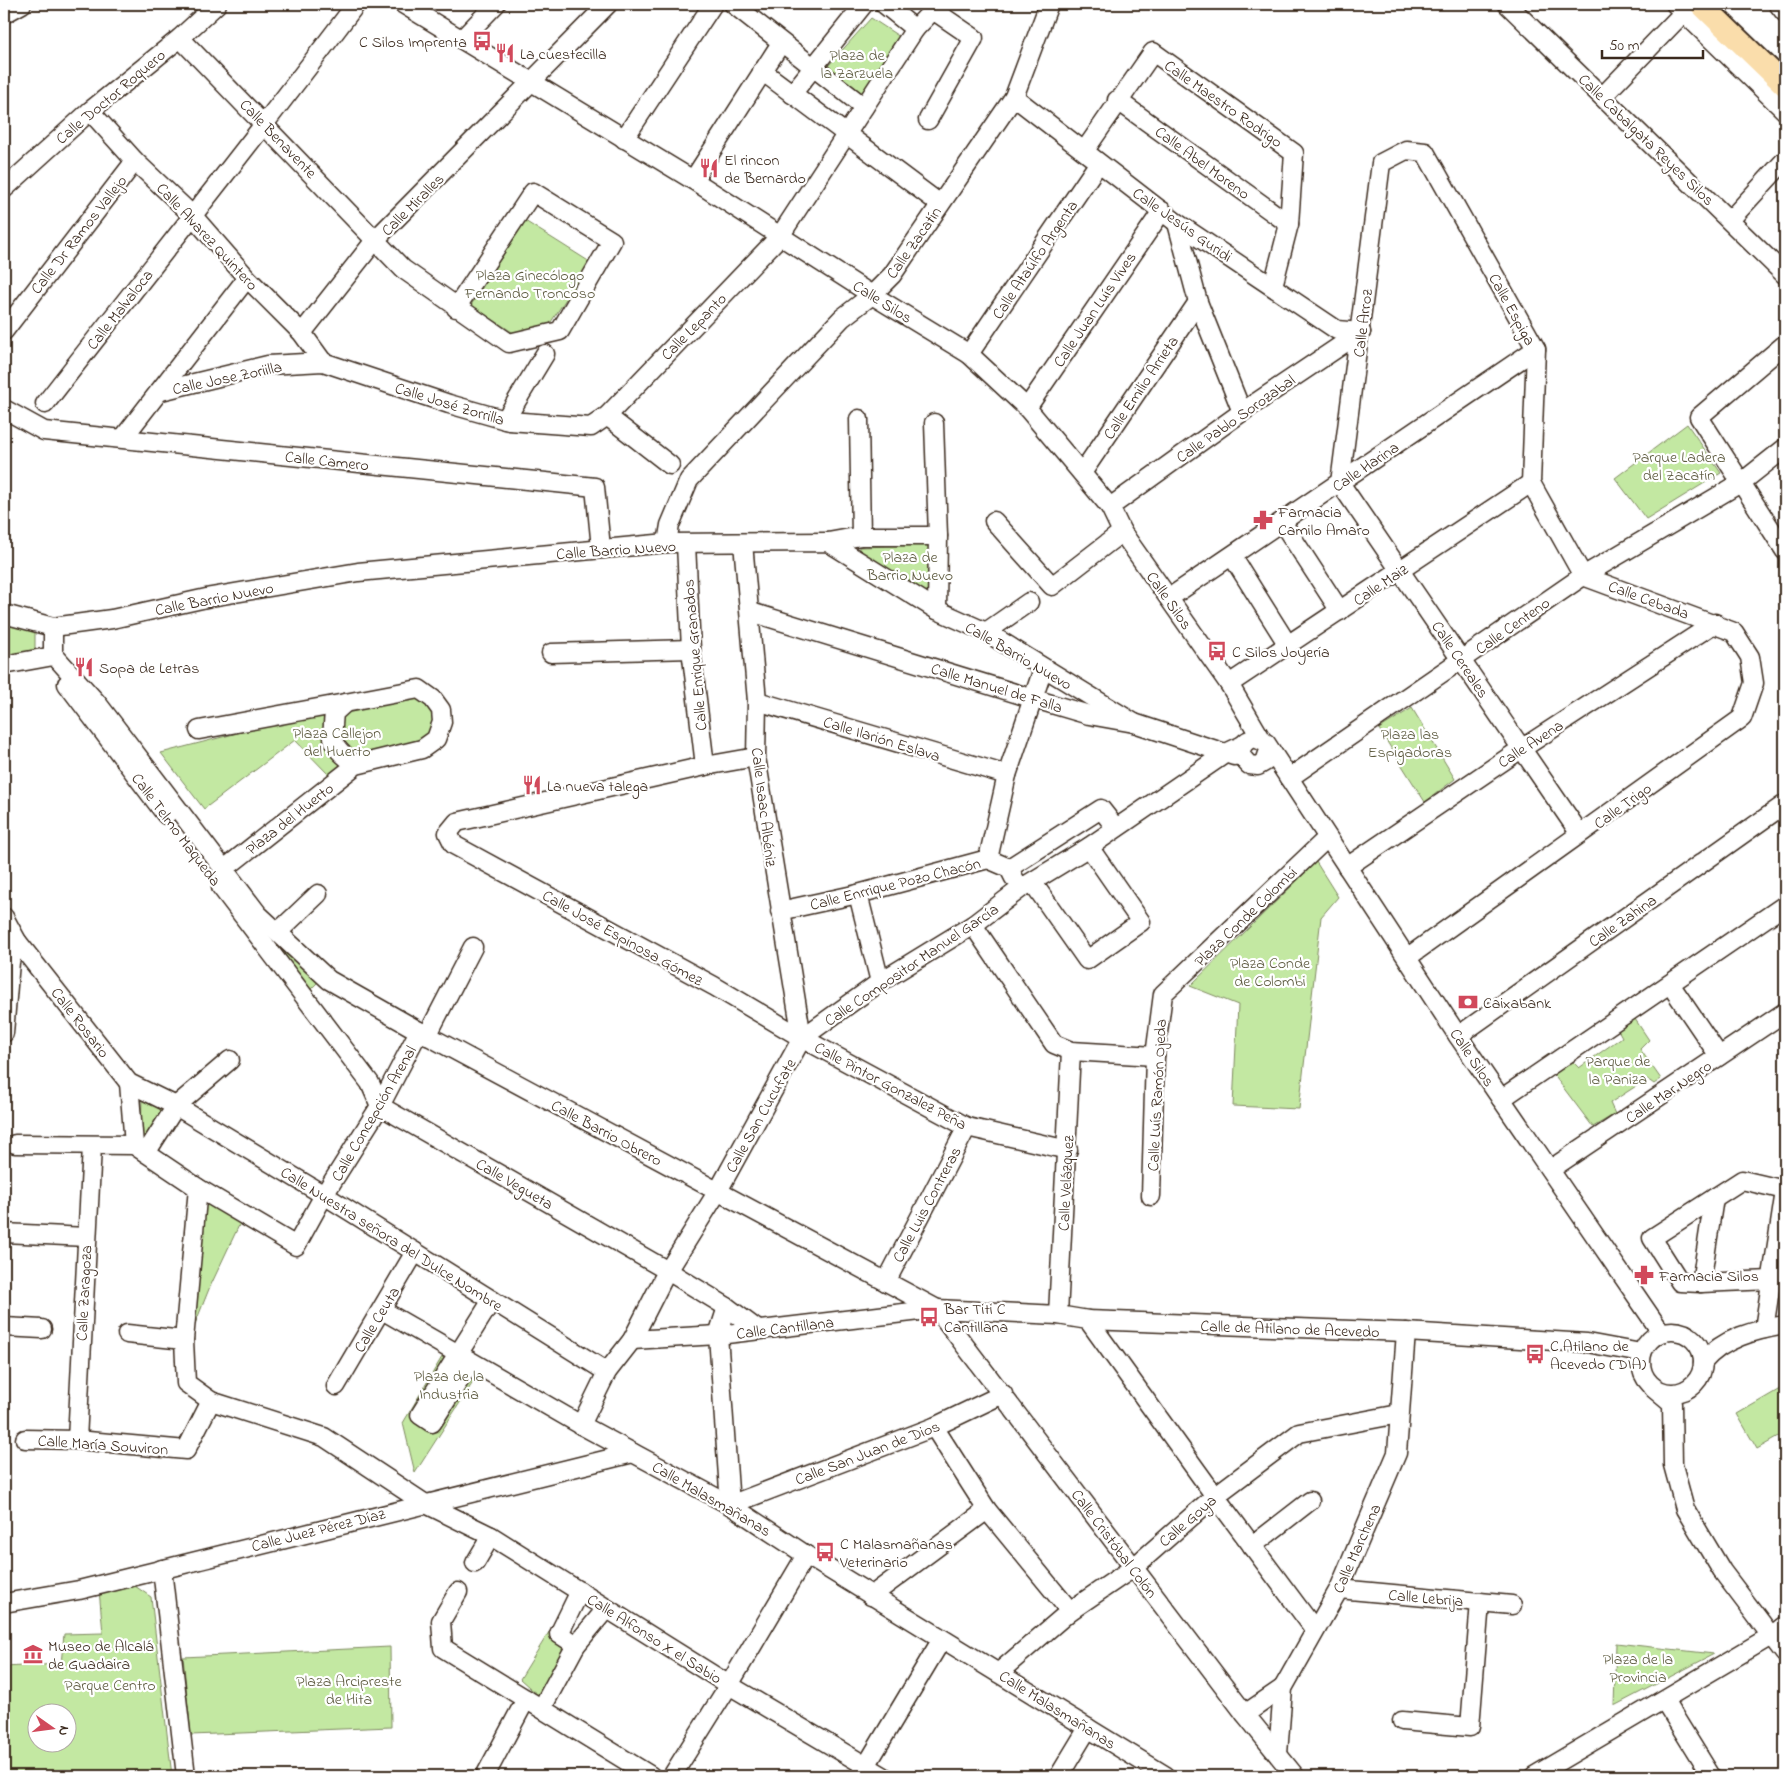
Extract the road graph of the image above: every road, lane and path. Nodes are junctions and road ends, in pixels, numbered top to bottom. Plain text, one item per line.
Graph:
1 (22, 4) edge
2 (216, 4) edge
3 (356, 4) edge
4 (403, 4) edge
5 (496, 4) edge
6 (608, 4) edge
7 (713, 4) edge
8 (733, 4) edge
9 (864, 4) edge
10 (884, 4) edge
11 (1049, 4) edge
12 (1508, 4) edge
13 (1719, 4) edge
14 (1778, 4) edge
15 (1686, 7) edge
16 (1785, 13) edge
17 (4, 14) edge
18 (915, 29) junction
19 (180, 38) junction
20 (462, 39) junction
21 (781, 42) junction
22 (812, 67) junction
23 (1785, 67) edge
24 (762, 71) junction
25 (532, 83) junction
26 (1785, 85) edge
27 (792, 94) junction
28 (1603, 96) junction
29 (1014, 97) junction
30 (1118, 100) junction
31 (864, 108) junction
32 (90, 111) junction
33 (1785, 111) edge
34 (928, 120) dead end
35 (266, 124) junction
36 (846, 136) junction
37 (624, 139) junction
38 (1085, 150) junction
39 (1785, 160) edge
40 (135, 161) junction
41 (1381, 162) joint
42 (1098, 164) junction
43 (693, 180) junction
44 (4, 189) edge
45 (940, 204) junction
46 (1162, 211) junction
47 (192, 215) junction
48 (1730, 220) junction
49 (1177, 223) junction
50 (1289, 224) junction
51 (780, 236) junction
52 (376, 239) junction
53 (1785, 275) edge
54 (247, 278) junction
55 (1272, 286) junction
56 (872, 295) junction
57 (1198, 302) junction
58 (456, 308) junction
59 (4, 331) edge
60 (1361, 332) junction
61 (302, 333) junction
62 (1785, 344) edge
63 (1536, 349) junction
64 (545, 354) dead end
65 (969, 354) junction
66 (323, 362) junction
67 (161, 391) junction
68 (45, 404) dead end
69 (1027, 408) junction
70 (4, 409) edge
71 (1242, 412) junction
72 (607, 416) junction
73 (860, 419) dead end
74 (505, 420) junction
75 (934, 423) dead end
76 (123, 438) junction
77 (1785, 448) edge
78 (670, 465) dead end
79 (1082, 473) junction
80 (1742, 482) junction
81 (1340, 483) junction
82 (1531, 484) junction
83 (1110, 507) junction
84 (994, 520) dead end
85 (1282, 522) junction
86 (1122, 532) junction
87 (861, 536) junction
88 (938, 536) junction
89 (828, 542) junction
90 (667, 543) junction
91 (744, 543) junction
92 (686, 544) junction
93 (600, 548) junction
94 (1785, 551) edge
95 (1232, 556) junction
96 (1400, 570) junction
97 (1583, 576) junction
98 (1169, 598) junction
99 (1029, 602) dead end
100 (936, 610) junction
101 (1340, 610) junction
102 (751, 612) junction
103 (4, 614) edge
104 (1715, 623) junction
105 (54, 627) junction
106 (986, 632) junction
107 (1288, 645) junction
108 (690, 649) junction
109 (551, 653) dead end
110 (50, 655) junction
111 (1462, 660) junction
112 (4, 665) edge
113 (1043, 669) junction
114 (1229, 684) junction
115 (1031, 698) junction
116 (757, 701) junction
117 (345, 703) junction
118 (1134, 723) junction
119 (200, 730) dead end
120 (1521, 749) junction
121 (1254, 750) junction
122 (1226, 753) junction
123 (756, 757) junction
124 (356, 765) junction
125 (704, 766) junction
126 (1007, 776) junction
127 (1289, 778) junction
128 (1785, 804) edge
129 (1116, 828) junction
130 (1580, 834) junction
131 (1326, 838) junction
132 (1089, 846) junction
133 (988, 860) junction
134 (1009, 868) junction
135 (1348, 868) junction
136 (223, 870) junction
137 (1027, 886) junction
138 (318, 894) dead end
139 (858, 894) junction
140 (1785, 905) edge
141 (780, 911) junction
142 (4, 917) edge
143 (973, 926) junction
144 (278, 932) junction
145 (17, 940) junction
146 (473, 948) dead end
147 (1408, 957) junction
148 (329, 980) junction
149 (880, 982) junction
150 (1670, 984) junction
151 (1163, 994) joint
152 (308, 1000) junction
153 (1785, 1012) edge
154 (4, 1033) edge
155 (423, 1033) junction
156 (1458, 1036) junction
157 (802, 1038) junction
158 (1071, 1051) junction
159 (1155, 1056) junction
160 (1719, 1056) junction
161 (230, 1060) dead end
162 (129, 1083) junction
163 (1502, 1099) junction
164 (176, 1106) junction
165 (380, 1106) junction
166 (967, 1127) junction
167 (15, 1144) dead end
168 (92, 1146) junction
169 (140, 1149) junction
170 (1068, 1150) junction
171 (1551, 1169) junction
172 (198, 1188) junction
173 (718, 1191) junction
174 (1785, 1191) edge
175 (324, 1195) junction
176 (1151, 1196) dead end
177 (1714, 1198) junction
178 (4, 1233) edge
179 (86, 1237) junction
180 (415, 1252) junction
181 (666, 1275) junction
182 (1771, 1280) junction
183 (886, 1282) junction
184 (1701, 1283) junction
185 (492, 1300) junction
186 (727, 1307) junction
187 (382, 1310) junction
188 (937, 1310) junction
189 (1058, 1315) junction
190 (1088, 1320) junction
191 (4, 1326) edge
192 (1779, 1327) edge
193 (42, 1329) dead end
194 (758, 1330) junction
195 (1406, 1332) junction
196 (1661, 1332) junction
197 (127, 1334) dead end
198 (718, 1334) junction
199 (1686, 1334) junction
200 (1740, 1336) junction
201 (184, 1340) junction
202 (632, 1340) junction
203 (1641, 1353) junction
204 (464, 1358) junction
205 (1703, 1362) junction
206 (607, 1372) junction
207 (336, 1386) dead end
208 (1653, 1388) junction
209 (1003, 1394) junction
210 (211, 1401) junction
211 (1399, 1414) junction
212 (581, 1425) junction
213 (934, 1427) junction
214 (25, 1439) dead end
215 (76, 1440) junction
216 (633, 1453) junction
217 (1215, 1496) junction
218 (1310, 1501) dead end
219 (424, 1503) junction
220 (730, 1505) junction
221 (987, 1510) junction
222 (491, 1536) junction
223 (1252, 1546) junction
224 (806, 1555) junction
225 (475, 1563) dead end
226 (1133, 1568) junction
227 (162, 1569) junction
228 (1339, 1589) junction
229 (580, 1591) junction
230 (458, 1592) dead end
231 (871, 1596) junction
232 (1480, 1602) junction
233 (4, 1603) edge
234 (1512, 1605) dead end
235 (606, 1609) junction
236 (1070, 1611) junction
237 (1785, 1625) edge
238 (1315, 1630) junction
239 (1771, 1636) junction
240 (942, 1638) junction
241 (576, 1645) junction
242 (1785, 1654) edge
243 (998, 1673) junction
244 (730, 1685) junction
245 (1283, 1688) junction
246 (526, 1699) junction
247 (1664, 1700) junction
248 (542, 1708) junction
249 (1245, 1714) junction
250 (1402, 1721) dead end
251 (1088, 1728) junction
252 (1278, 1754) junction
253 (863, 1771) edge
254 (186, 1776) edge
255 (485, 1776) edge
256 (651, 1776) edge
257 (672, 1776) edge
258 (884, 1776) edge
259 (1059, 1776) edge
260 (1166, 1776) edge
261 (1295, 1776) edge
262 (1534, 1776) edge
263 (1711, 1776) edge

1 - 17 street
2 - 19 street, Calle Doctor Roquero
3 - 35 street, Calle Malvaloca
4 - 20 street, Calle Silos
5 - 20 street
6 - 25 street, Calle Miralles
7 - 37 street
8 - 21 street
9 - 22 street
10 - 18 street
11 - 29 street, Calle Zacatín
12 - 28 street, Calle Cabalgata Reyes Silos
13 - 23 main road
14 - 16 street
15 - 26 main road
15 - 28 street
15 - 33 street
18 - 31 street
18 - 34 street
19 - 32 street, Calle Doctor Roquero
19 - 35 street, Calle Benavente
20 - 25 street, Calle Silos
21 - 22 street
21 - 24 street
22 - 27 street
22 - 31 street
24 - 27 street
24 - 43 street
25 - 37 street, Calle Silos
25 - 52 street, Calle Miralles
27 - 36 street
28 - 48 street, Calle Cabalgata Reyes Silos
29 - 38 street, Calle Jesús Guridi
29 - 45 street, Calle Zacatín
30 - 38 street, Calle Maestro Rodrigo
30 - 50 street, Calle Abel Moreno
30 - 50 street, Calle Maestro Rodrigo
31 - 36 street
32 - 40 street, Calle Alvarez Quintero
32 - 44 street, Calle Doctor Roquero
35 - 47 street, Calle Malvaloca
35 - 52 street, Calle Benavente
36 - 45 street
36 - 51 street, Calle Lepanto
37 - 43 street, Calle Silos
38 - 42 street, Calle Jesús Guridi
39 - 48 street
40 - 47 street, Calle Alvarez Quintero
40 - 59 street, Calle Dr Ramos Vallejo
41 - 60 street, Calle Arroz
41 - 63 street, Calle Espiga
42 - 46 street, Calle Jesús Guridi
42 - 65 street, Calle Ataúlfo Argenta
43 - 51 street, Calle Silos
45 - 56 street, Calle Zacatín
46 - 49 street, Calle Jesús Guridi
46 - 69 street, Calle Juan Luís Vives
47 - 54 street, Calle Alvarez Quintero
47 - 68 street, Calle Malvaloca
48 - 53 street, Calle Cabalgata Reyes Silos
49 - 55 street, Calle Jesús Guridi
49 - 57 street
50 - 55 street
51 - 56 street, Calle Silos
51 - 72 street, Calle Lepanto
52 - 58 street, Calle Benavente
52 - 61 street, Calle Miralles
54 - 61 street, Calle Alvarez Quintero
54 - 67 street
55 - 60 street, Calle Jesús Guridi
56 - 65 street, Calle Silos
56 - 90 street, Calle Zacatín
57 - 71 street
57 - 79 street, Calle Emilio Arrieta
58 - 58 street, Calle Benavente
60 - 71 street, Calle Pablo Sorozabal
60 - 81 street, Calle Arroz
61 - 66 street, Calle Alvarez Quintero
62 - 80 street
63 - 81 street, Calle Harina
63 - 82 street, Calle Espiga
64 - 74 street
65 - 69 street, Calle Silos
66 - 67 street, Calle Jose Zoriilla
66 - 74 street, Calle José Zorrilla
67 - 76 street
69 - 79 street, Calle Silos
70 - 76 street, Calle Camero
71 - 83 street, Calle Pablo Sorozabal
72 - 74 street, Calle José Zorrilla
72 - 78 street
73 - 87 street
75 - 88 street
76 - 93 street, Calle Camero
77 - 80 street, Calle Centeno
79 - 83 street, Calle Silos
80 - 94 street
80 - 97 street, Calle Centeno
81 - 85 street, Calle Harina
81 - 96 street, Calle Cereales
82 - 96 street, Calle Maiz
82 - 97 street
83 - 86 street, Calle Silos
84 - 86 street
85 - 95 street, Calle Harina
85 - 101 street
86 - 98 street, Calle Silos
87 - 88 street
87 - 89 street
88 - 100 street
89 - 91 street, Calle Barrio Nuevo
89 - 100 street, Calle Barrio Nuevo
90 - 92 street, Calle Barrio Nuevo
90 - 93 street, Calle Barrio Nuevo
91 - 92 street, Calle Barrio Nuevo
91 - 102 street, Calle Isaac Albéniz
92 - 108 street, Calle Enrique Granados
93 - 105 street, Calle Barrio Nuevo
95 - 98 street, Calle Harina
95 - 107 street
96 - 101 street, Calle Maiz
96 - 111 street, Calle Cereales
97 - 104 street, Calle Cebada
97 - 111 street, Calle Centeno
98 - 114 street, Calle Silos
99 - 106 street
100 - 106 street, Calle Barrio Nuevo
101 - 107 street, Calle Maiz
102 - 115 street, Calle Manuel de Falla
102 - 116 street, Calle Isaac Albéniz
103 - 105 street
104 - 120 street, Calle Avena
104 - 130 street, Calle Trigo
105 - 110 street
106 - 113 street, Calle Barrio Nuevo
107 - 114 street, Calle Maiz
108 - 109 street
108 - 125 street, Calle Enrique Granados
110 - 112 street
110 - 136 street, Calle Telmo Maqueda
110 - 152 street, Calle Telmo Maqueda
111 - 120 street, Calle Cereales
111 - 127 street, Calle Centeno
113 - 115 street
113 - 118 street, Calle Barrio Nuevo
114 - 121 street, Calle Silos
115 - 118 street, Calle Manuel de Falla
115 - 126 street
116 - 123 street, Calle Isaac Albéniz
116 - 126 street, Calle Ilarión Eslava
117 - 119 street, Plaza del Huerto
117 - 124 street
117 - 124 street, Plaza del Huerto
118 - 122 street, Calle Manuel de Falla
120 - 130 street, Calle Cereales
120 - 135 street, Calle Avena
121 - 122 street, Calle Compositor Manuel García
121 - 127 street
122 - 129 street, Calle Compositor Manuel García
123 - 125 street
123 - 141 street, Calle Isaac Albéniz
124 - 136 street, Plaza del Huerto
125 - 157 street, Calle José Espinosa Gómez
126 - 133 street
127 - 131 street, Calle Silos
128 - 156 street, Calle Zahina
129 - 132 street, Calle Compositor Manuel García
129 - 134 street
130 - 147 street, Calle Trigo
131 - 135 street, Calle Silos
131 - 151 street, Plaza Conde Colombí
132 - 137 street, Calle Compositor Manuel García
132 - 137 street
133 - 134 street, Calle Enrrique Pozo Chacón
133 - 139 street, Calle Enrrique Pozo Chacón
134 - 137 street
135 - 147 street, Calle Silos
136 - 144 street, Calle Telmo Maqueda
137 - 143 street, Calle Compositor Manuel García
138 - 144 street
139 - 141 street, Calle Enrrique Pozo Chacón
139 - 149 street
140 - 150 street
141 - 157 street, Calle Isaac Albéniz
142 - 145 street, Calle Rosario
143 - 149 street, Calle Compositor Manuel García
143 - 158 street
144 - 148 street, Calle Telmo Maqueda
145 - 154 street
145 - 162 street, Calle Rosario
146 - 155 street, Calle Concepción Arenal
147 - 156 street, Calle Silos
148 - 152 street
148 - 155 street, Calle Barrio Obrero
149 - 157 street, Calle Compositor Manuel García
150 - 160 street
150 - 163 street
151 - 159 street, Calle Luís Ramón Ojeda
152 - 165 street
153 - 160 street, Calle Mar Negro
155 - 165 street, Calle Concepción Arenal
155 - 173 street, Calle Barrio Obrero
156 - 163 street, Calle Silos
157 - 166 street, Calle Pintor Gonzalez Peña
157 - 173 street, Calle San Cucufate
158 - 159 street
158 - 170 street, Calle Velázquez
159 - 176 street, Calle Luís Ramón Ojeda
160 - 171 street, Calle Mar Negro
161 - 164 street
162 - 164 street, Calle Rosario
162 - 169 street
163 - 171 street, Calle Silos
164 - 169 street
164 - 175 street, Calle Nuestra señora del Dulce Nombre
165 - 175 street, Calle Concepción Arenal
165 - 181 street, Calle Vegueta
166 - 170 street, Calle Pintor Gonzalez Peña
166 - 183 street, Calle Luis Contreras
167 - 168 street
168 - 169 street
168 - 179 street, Calle Zaragoza
169 - 172 street
170 - 189 street, Calle Velázquez
171 - 196 street, Calle Silos
172 - 175 street, Calle Concepción Arenal
172 - 201 street
173 - 181 street, Calle San Cucufate
173 - 183 street, Calle Barrio Obrero
174 - 177 street
174 - 182 street
175 - 180 street, Calle Nuestra señora del Dulce Nombre
177 - 184 street
177 - 184 street
178 - 179 street
179 - 215 street, Calle Zaragoza
180 - 185 street, Calle Nuestra señora del Dulce Nombre
180 - 187 street, Calle Ceuta
181 - 186 street, Calle Vegueta
181 - 202 street, Calle San Cucufate
182 - 184 street
182 - 192 street
183 - 188 street, Calle Barrio Obrero
185 - 204 street
185 - 206 street, Calle Nuestra señora del Dulce Nombre
186 - 194 street, Calle Vegueta
186 - 198 street
187 - 204 street, Calle Malasmañanas
187 - 207 street, Calle Ceuta
188 - 189 street, Calle de Atilano de Acevedo
188 - 194 street, Calle Cantillana
188 - 209 street, Calle Cristóbal Colón
189 - 190 street, Calle de Atilano de Acevedo
190 - 195 street, Calle de Atilano de Acevedo
190 - 217 street
191 - 193 street
192 - 200 street
194 - 198 street, Calle Cantillana
195 - 203 street, Calle de Atilano de Acevedo
195 - 211 street, Calle Marchena
196 - 199 street
196 - 203 street
197 - 201 street
198 - 202 street, Calle Cantillana
198 - 220 street
199 - 200 street
199 - 205 street
200 - 205 street
201 - 210 street, Calle Alfonso X el Sabio
202 - 206 street, Calle San Cucufate
203 - 208 street
204 - 212 street, Calle Malasmañanas
205 - 208 street
206 - 212 street, Calle San Cucufate
208 - 239 street
209 - 213 street, Calle San Juan de Dios
209 - 226 street, Calle Cristóbal Colón
210 - 215 street, Calle María Souviron
210 - 219 street, Calle Alfonso X el Sabio
211 - 217 street, Calle Goya
211 - 228 street, Calle Marchena
212 - 216 street, Calle Malasmañanas
213 - 220 street, Calle San Juan de Dios
213 - 221 street
214 - 215 street, Calle María Souviron
216 - 219 street, Calle Juez Pérez Díaz
216 - 220 street, Calle Malasmañanas
217 - 223 street
217 - 226 street, Calle Goya
218 - 223 street
219 - 222 street, Calle Alfonso X el Sabio
219 - 227 street, Calle Juez Pérez Díaz
220 - 224 street, Calle Malasmañanas
221 - 231 street
221 - 236 street
222 - 225 street
222 - 229 street, Calle Alfonso X el Sabio
223 - 238 street
224 - 231 street, Calle Malasmañanas
224 - 244 street
226 - 236 street, Calle Goya
226 - 249 street, Calle Cristóbal Colón
227 - 233 street, Calle Juez Pérez Díaz
227 - 254 street
228 - 232 street, Calle Lebrija
228 - 238 street, Calle Marchena
229 - 235 street, Calle Alfonso X el Sabio
229 - 241 street
230 - 246 street
231 - 240 street, Calle Malasmañanas
232 - 234 street, Calle Lebrija
232 - 250 street
235 - 241 street
235 - 244 street, Calle Alfonso X el Sabio
236 - 243 street, Calle Goya
237 - 239 street
238 - 245 street, Calle Marchena
239 - 242 street
239 - 247 street
240 - 243 street, Calle Malasmañanas
240 - 253 street
241 - 248 street
243 - 251 street, Calle Malasmañanas
244 - 253 street, Calle Alfonso X el Sabio
244 - 257 street
245 - 249 street
245 - 252 street, Calle Marchena
246 - 248 street
246 - 255 street
247 - 262 street
247 - 263 street
248 - 256 street
249 - 252 street, Calle Cristóbal Colón
251 - 259 street
251 - 260 street, Calle Malasmañanas
252 - 261 street, Calle Cristóbal Colón
253 - 258 street, Calle Alfonso X el Sabio

